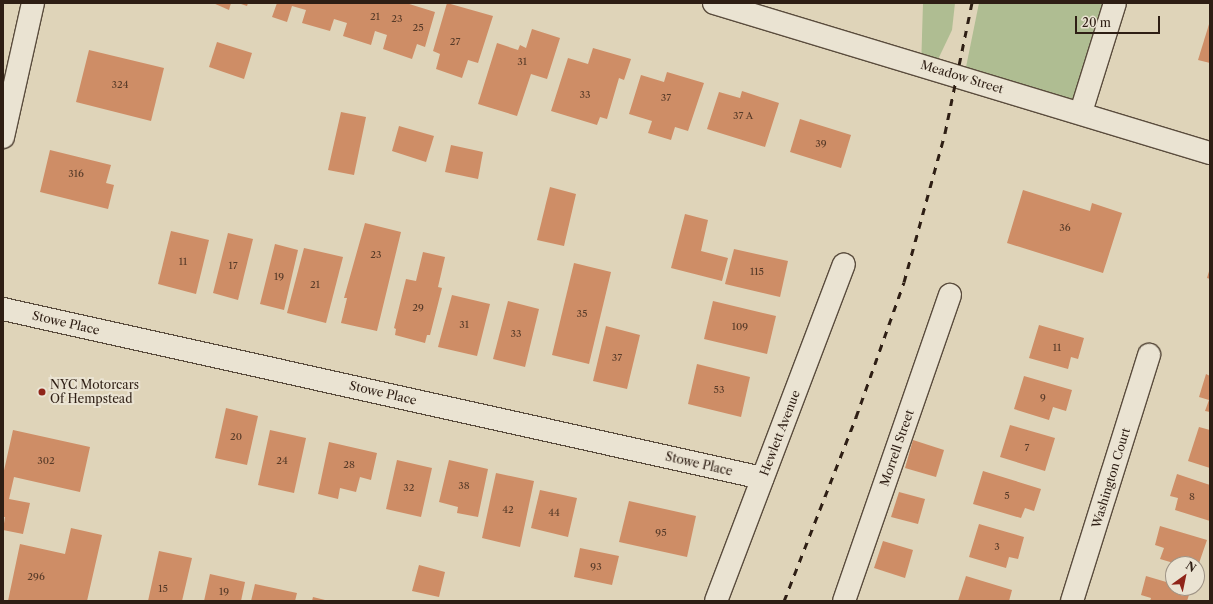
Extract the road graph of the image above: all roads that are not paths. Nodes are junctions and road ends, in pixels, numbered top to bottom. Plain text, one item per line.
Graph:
1 (33, 3) edge
2 (714, 3) edge
3 (1114, 3) edge
4 (1081, 112) junction
5 (3, 137) edge
6 (1210, 153) edge
7 (844, 264) dead end
8 (950, 295) dead end
9 (3, 309) edge
10 (1149, 355) dead end
11 (762, 478) junction
12 (716, 601) edge
13 (844, 601) edge
14 (1072, 601) edge

1 - 5 street
2 - 4 street, Meadow Street
3 - 4 street
4 - 6 street, Meadow Street
7 - 11 street, Hewlett Avenue
8 - 13 street, Morrell Street
9 - 11 street, Stowe Place
10 - 14 street, Washington Court
11 - 12 street, Hewlett Avenue

